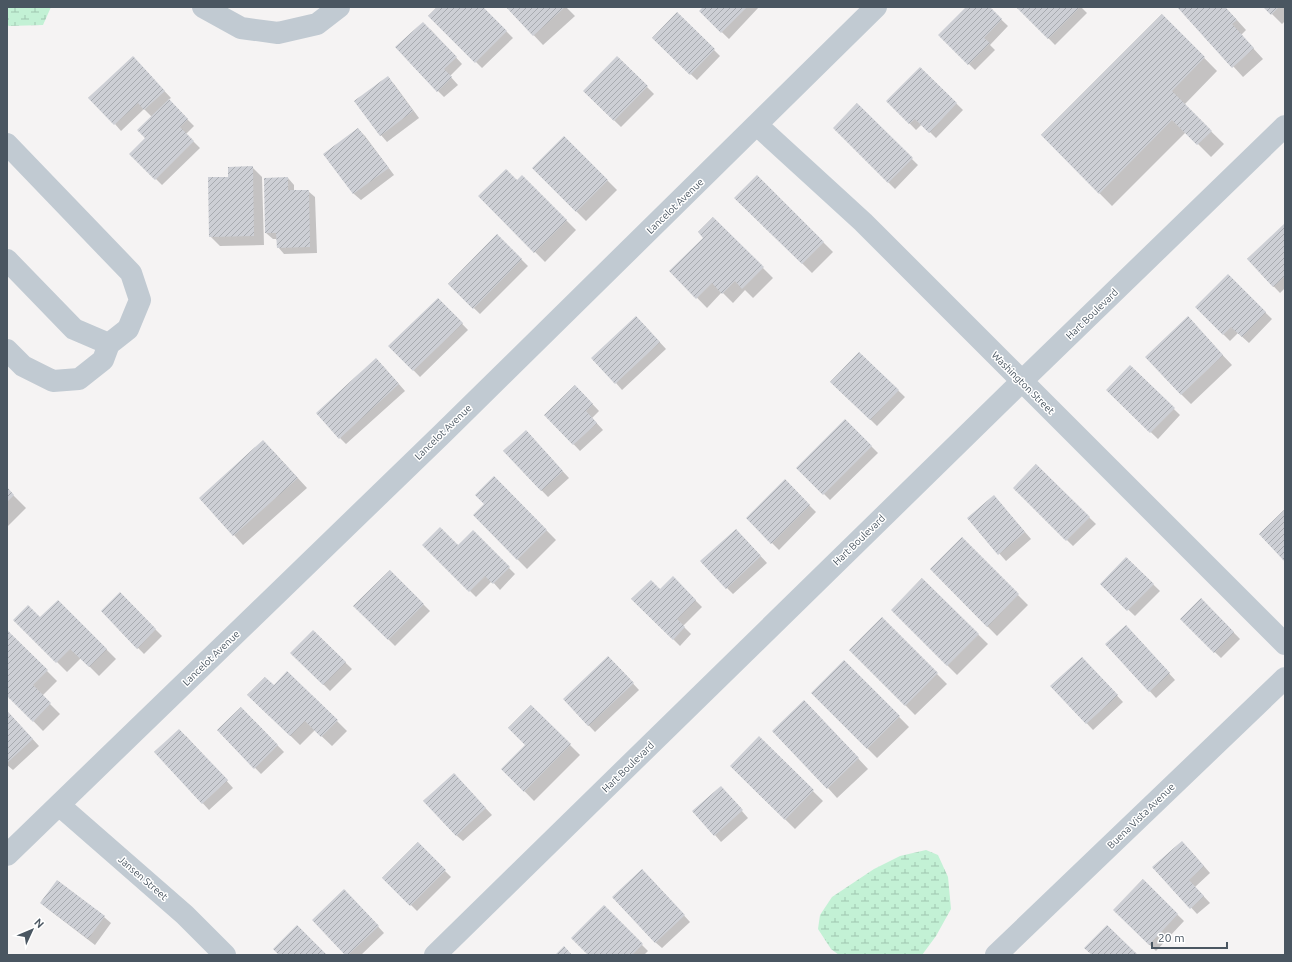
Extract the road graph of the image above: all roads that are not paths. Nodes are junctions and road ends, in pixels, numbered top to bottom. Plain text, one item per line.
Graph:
1 (203, 7) edge
2 (338, 7) edge
3 (876, 7) edge
4 (757, 125) junction
5 (1285, 126) edge
6 (7, 144) edge
7 (7, 260) edge
8 (109, 344) junction
9 (7, 350) edge
10 (1022, 381) junction
11 (1285, 644) edge
12 (1285, 678) edge
13 (59, 805) junction
14 (7, 855) edge
15 (225, 955) edge
16 (435, 955) edge
17 (996, 955) edge

1 - 2 street
3 - 4 street, Lancelot Avenue
4 - 10 street, Washington Street
4 - 13 street, Lancelot Avenue
5 - 10 street, Hart Boulevard
6 - 8 street
7 - 8 street
8 - 9 street
10 - 11 street, Washington Street
10 - 16 street, Hart Boulevard
12 - 17 street, Buena Vista Avenue
13 - 14 street, Lancelot Avenue
13 - 15 street, Jansen Street

